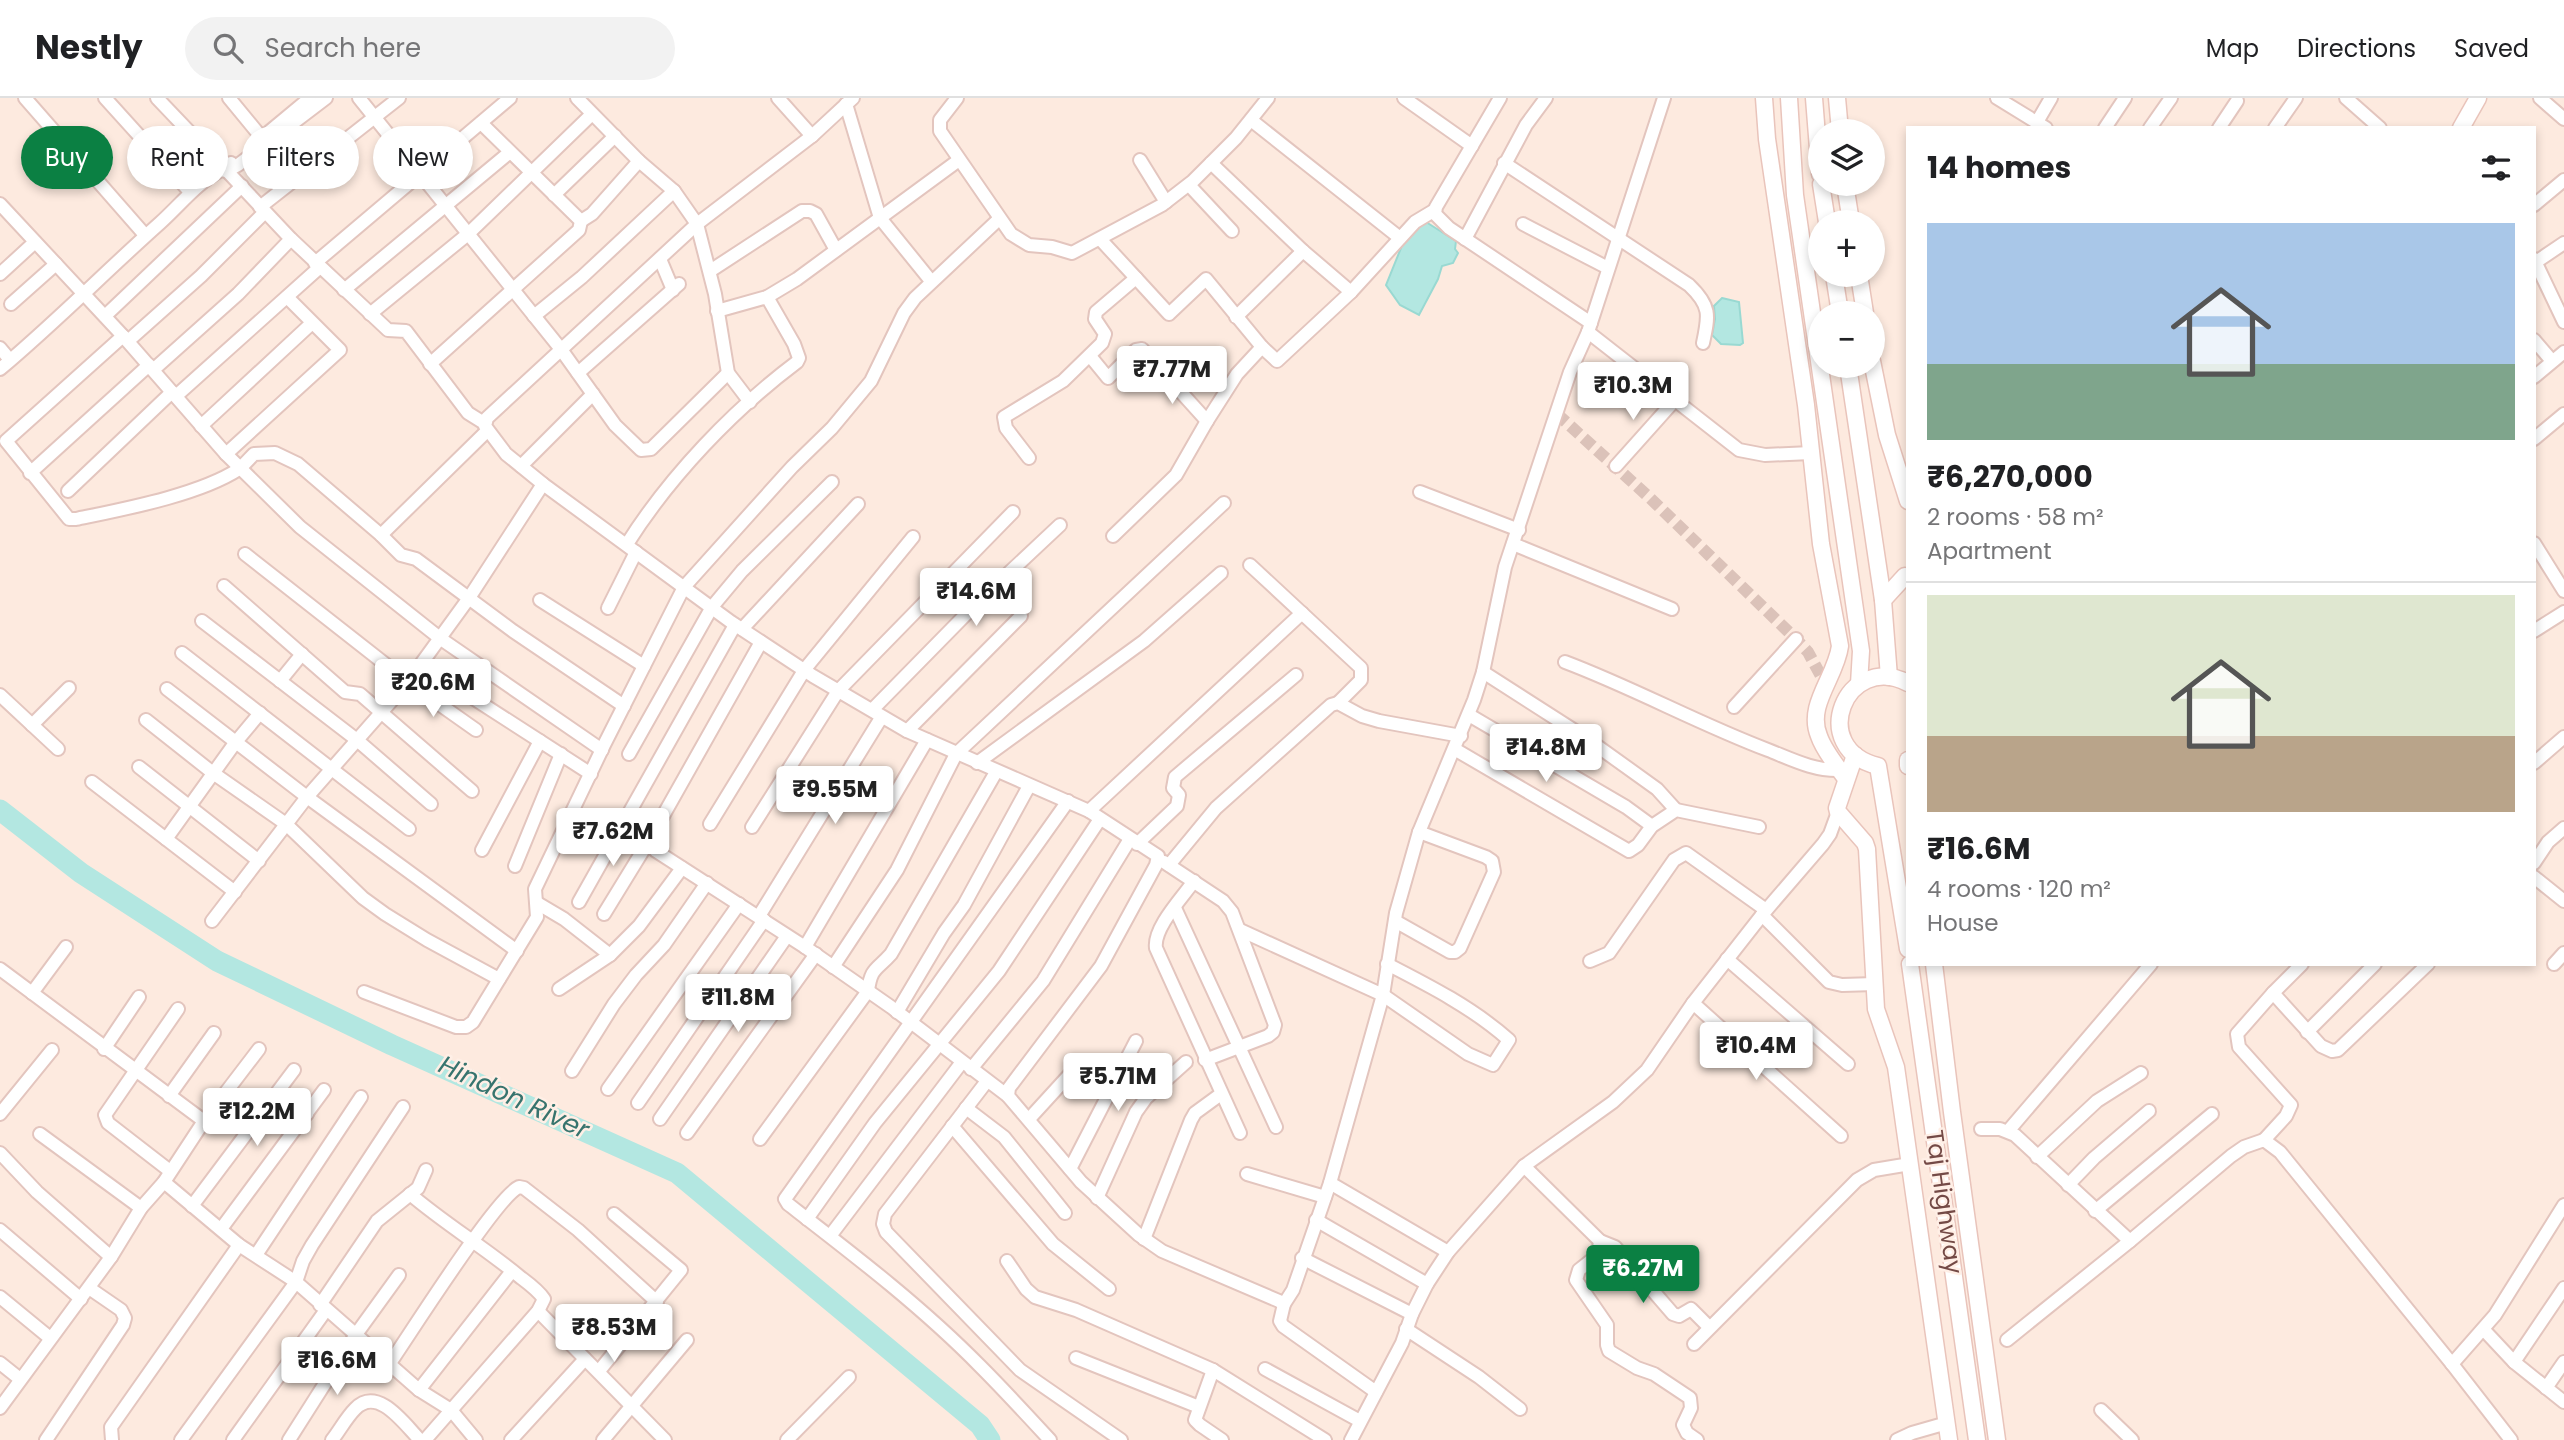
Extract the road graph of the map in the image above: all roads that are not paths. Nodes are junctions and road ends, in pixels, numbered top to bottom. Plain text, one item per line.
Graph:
1 (25, 98) edge
2 (105, 98) edge
3 (157, 98) edge
4 (229, 98) edge
5 (326, 98) edge
6 (359, 98) edge
7 (400, 98) edge
8 (510, 98) edge
9 (577, 98) edge
10 (778, 98) edge
11 (957, 98) edge
12 (1268, 98) edge
13 (1404, 98) edge
14 (1500, 98) edge
15 (1546, 98) edge
16 (1664, 98) edge
17 (1764, 98) edge
18 (1789, 98) edge
19 (1814, 98) edge
20 (1837, 98) edge
21 (1997, 98) edge
22 (2051, 98) edge
23 (2125, 98) edge
24 (2171, 98) edge
25 (2296, 98) edge
26 (2346, 98) edge
27 (2478, 98) edge
28 (2540, 98) edge
29 (302, 100) edge
30 (849, 101) edge
31 (2012, 102) edge
32 (2237, 102) dead end
33 (592, 114) junction
34 (375, 117) junction
35 (1816, 119) edge
36 (1839, 119) edge
37 (2564, 119) edge
38 (1251, 120) junction
39 (481, 123) junction
40 (2042, 125) edge
41 (252, 126) edge
42 (275, 126) edge
43 (382, 126) edge
44 (2106, 126) edge
45 (2151, 126) edge
46 (2220, 126) edge
47 (2276, 126) edge
48 (2378, 126) edge
49 (2462, 126) edge
50 (473, 130) edge
51 (615, 136) junction
52 (812, 136) junction
53 (1472, 146) junction
54 (510, 152) junction
55 (242, 153) edge
56 (959, 160) junction
57 (1140, 160) dead end
58 (639, 161) junction
59 (1211, 163) junction
60 (1504, 163) junction
61 (228, 171) edge
62 (228, 173) edge
63 (533, 174) junction
64 (2564, 180) edge
65 (1189, 185) junction
66 (242, 186) joint
67 (194, 189) edge
68 (245, 189) edge
69 (403, 189) edge
70 (432, 189) edge
71 (674, 191) junction
72 (190, 192) junction
73 (554, 195) junction
74 (1166, 202) junction
75 (2536, 203) edge
76 (445, 205) junction
77 (1, 207) edge
78 (263, 209) junction
79 (1435, 210) junction
80 (880, 218) junction
81 (999, 219) junction
82 (581, 221) junction
83 (697, 224) junction
84 (1523, 224) dead end
85 (1232, 231) dead end
86 (468, 234) junction
87 (145, 235) junction
88 (1618, 237) junction
89 (1400, 238) junction
90 (291, 239) junction
91 (1100, 239) junction
92 (1465, 239) junction
93 (35, 242) junction
94 (2564, 243) edge
95 (836, 250) junction
96 (1303, 251) junction
97 (660, 259) junction
98 (2536, 259) edge
99 (2536, 262) edge
100 (56, 264) junction
101 (318, 265) junction
102 (1608, 268) junction
103 (710, 271) junction
104 (0, 274) edge
105 (1136, 278) junction
106 (931, 281) junction
107 (513, 289) junction
108 (344, 290) junction
109 (83, 292) junction
110 (1352, 292) junction
111 (287, 297) junction
112 (767, 298) junction
113 (11, 304) dead end
114 (718, 311) junction
115 (370, 314) junction
116 (105, 316) junction
117 (534, 316) junction
118 (1236, 317) junction
119 (2564, 322) edge
120 (312, 323) junction
121 (1590, 327) junction
122 (125, 339) junction
123 (2536, 342) edge
124 (1703, 343) dead end
125 (1262, 347) junction
126 (0, 348) edge
127 (560, 348) junction
128 (2564, 352) edge
129 (1090, 356) junction
130 (10, 360) junction
131 (2553, 361) junction
132 (430, 364) junction
133 (151, 368) junction
134 (0, 369) edge
135 (578, 373) junction
136 (728, 373) junction
137 (2536, 375) edge
138 (1850, 378) edge
139 (1875, 378) edge
140 (174, 394) junction
141 (593, 394) junction
142 (1675, 400) junction
143 (750, 402) junction
144 (2564, 414) edge
145 (1207, 421) junction
146 (201, 426) junction
147 (486, 427) junction
148 (2536, 437) edge
149 (1811, 453) junction
150 (226, 454) junction
151 (1029, 458) dead end
152 (521, 466) junction
153 (1616, 466) dead end
154 (240, 468) junction
155 (30, 473) junction
156 (832, 482) dead end
157 (543, 484) junction
158 (68, 491) dead end
159 (1420, 492) dead end
160 (1906, 495) edge
161 (1224, 503) dead end
162 (858, 504) dead end
163 (1013, 512) dead end
164 (1060, 525) dead end
165 (1519, 530) junction
166 (382, 535) junction
167 (1114, 536) dead end
168 (913, 537) dead end
169 (1513, 544) junction
170 (2536, 546) edge
171 (631, 548) junction
172 (245, 554) dead end
173 (1250, 565) dead end
174 (1221, 573) dead end
175 (1906, 578) edge
176 (224, 586) dead end
177 (684, 587) junction
178 (2564, 591) edge
179 (470, 598) junction
180 (540, 600) dead end
181 (1882, 600) junction
182 (712, 607) junction
183 (608, 608) dead end
184 (1672, 609) dead end
185 (2564, 612) edge
186 (1302, 613) junction
187 (1021, 616) dead end
188 (202, 621) dead end
189 (738, 627) junction
190 (2536, 630) edge
191 (441, 639) junction
192 (1796, 639) dead end
193 (761, 642) junction
194 (182, 653) dead end
195 (302, 654) junction
196 (1565, 662) dead end
197 (644, 666) junction
198 (805, 669) junction
199 (1483, 672) junction
200 (1296, 675) dead end
201 (1889, 677) junction
202 (280, 681) junction
203 (408, 682) junction
204 (1906, 682) edge
205 (1859, 684) junction
206 (69, 688) dead end
207 (167, 689) dead end
208 (838, 691) junction
209 (0, 695) edge
210 (1338, 703) junction
211 (440, 704) junction
212 (624, 706) junction
213 (1734, 707) dead end
214 (382, 712) junction
215 (260, 713) junction
216 (876, 714) junction
217 (1469, 715) junction
218 (146, 720) dead end
219 (32, 725) junction
220 (476, 730) dead end
221 (907, 731) junction
222 (1461, 736) junction
223 (2564, 737) edge
224 (357, 740) junction
225 (927, 740) junction
226 (540, 741) junction
227 (235, 743) junction
228 (58, 749) dead end
229 (602, 750) junction
230 (1456, 750) junction
231 (561, 754) junction
232 (629, 754) dead end
233 (957, 754) junction
234 (1855, 755) junction
235 (2536, 761) edge
236 (977, 763) junction
237 (139, 767) dead end
238 (332, 768) junction
239 (996, 772) junction
240 (214, 773) junction
241 (591, 774) junction
242 (1843, 775) junction
243 (92, 782) dead end
244 (1029, 786) junction
245 (472, 791) dead end
246 (307, 797) junction
247 (1068, 802) junction
248 (431, 804) dead end
249 (189, 807) junction
250 (1676, 810) junction
251 (1089, 811) junction
252 (1838, 812) junction
253 (1100, 819) junction
254 (286, 824) junction
255 (710, 824) dead end
256 (1652, 826) junction
257 (752, 827) dead end
258 (1759, 827) dead end
259 (2564, 828) edge
260 (409, 829) dead end
261 (1419, 832) junction
262 (166, 839) junction
263 (650, 839) junction
264 (1134, 842) junction
265 (482, 850) dead end
266 (2536, 860) edge
267 (259, 861) junction
268 (1164, 861) junction
269 (515, 866) dead end
270 (682, 867) junction
271 (2536, 879) edge
272 (1194, 881) junction
273 (707, 883) junction
274 (235, 891) junction
275 (2564, 901) edge
276 (579, 902) dead end
277 (537, 903) junction
278 (739, 904) junction
279 (1175, 908) junction
280 (1764, 912) junction
281 (604, 914) dead end
282 (762, 918) junction
283 (212, 921) dead end
284 (1395, 921) junction
285 (1240, 930) junction
286 (787, 936) junction
287 (1906, 937) edge
288 (66, 947) dead end
289 (517, 951) junction
290 (810, 951) junction
291 (2564, 953) edge
292 (610, 955) junction
293 (1727, 959) junction
294 (1590, 961) dead end
295 (1387, 964) junction
296 (2554, 964) dead end
297 (1910, 966) edge
298 (1934, 966) edge
299 (2149, 966) edge
300 (2300, 966) edge
301 (2373, 966) edge
302 (2425, 966) edge
303 (833, 967) junction
304 (0, 969) edge
305 (499, 979) junction
306 (1875, 984) junction
307 (559, 989) dead end
308 (868, 991) junction
309 (364, 992) dead end
310 (32, 993) junction
311 (2273, 993) junction
312 (1383, 995) junction
313 (139, 997) dead end
314 (1693, 1003) junction
315 (178, 1009) dead end
316 (897, 1012) junction
317 (911, 1023) junction
318 (2307, 1032) junction
319 (214, 1033) dead end
320 (1136, 1041) dead end
321 (940, 1045) junction
322 (1240, 1047) junction
323 (104, 1049) junction
324 (259, 1049) dead end
325 (52, 1051) dead end
326 (1205, 1060) junction
327 (1082, 1061) dead end
328 (1186, 1062) dead end
329 (1848, 1064) dead end
330 (967, 1066) junction
331 (294, 1070) dead end
332 (136, 1071) junction
333 (572, 1071) dead end
334 (2141, 1073) dead end
335 (987, 1081) junction
336 (324, 1090) dead end
337 (608, 1090) dead end
338 (279, 1091) junction
339 (1221, 1094) junction
340 (169, 1096) junction
341 (1008, 1096) junction
342 (361, 1097) dead end
343 (638, 1103) dead end
344 (403, 1107) dead end
345 (966, 1108) junction
346 (2149, 1111) dead end
347 (0, 1114) edge
348 (307, 1114) junction
349 (2212, 1114) dead end
350 (660, 1119) dead end
351 (1029, 1119) junction
352 (204, 1121) junction
353 (952, 1126) junction
354 (1276, 1127) dead end
355 (1981, 1129) dead end
356 (2009, 1130) junction
357 (1240, 1132) dead end
358 (687, 1133) dead end
359 (40, 1134) dead end
360 (1841, 1136) dead end
361 (760, 1139) dead end
362 (2264, 1140) junction
363 (0, 1153) edge
364 (2037, 1157) junction
365 (1910, 1164) junction
366 (1524, 1166) junction
367 (1070, 1169) junction
368 (426, 1170) dead end
369 (1247, 1174) dead end
370 (167, 1176) junction
371 (1330, 1183) junction
372 (2068, 1185) junction
373 (410, 1194) junction
374 (1325, 1197) junction
375 (1097, 1198) junction
376 (2564, 1205) edge
377 (192, 1206) junction
378 (141, 1208) junction
379 (2095, 1211) junction
380 (1065, 1213) dead end
381 (614, 1214) dead end
382 (807, 1219) junction
383 (1316, 1220) junction
384 (220, 1229) junction
385 (0, 1230) edge
386 (830, 1236) junction
387 (1144, 1239) junction
388 (473, 1241) junction
389 (1600, 1241) junction
390 (2130, 1241) junction
391 (239, 1245) junction
392 (1448, 1252) junction
393 (256, 1255) junction
394 (111, 1257) junction
395 (1302, 1258) junction
396 (1007, 1261) dead end
397 (513, 1270) junction
398 (399, 1275) dead end
399 (296, 1282) junction
400 (1427, 1284) junction
401 (89, 1288) junction
402 (2564, 1288) edge
403 (1109, 1289) dead end
404 (0, 1297) edge
405 (81, 1299) junction
406 (657, 1302) junction
407 (1284, 1304) junction
408 (323, 1307) junction
409 (538, 1311) junction
410 (1412, 1314) junction
411 (1709, 1327) junction
412 (1406, 1329) junction
413 (2484, 1330) junction
414 (357, 1334) junction
415 (50, 1338) junction
416 (687, 1340) dead end
417 (2007, 1340) dead end
418 (1694, 1344) dead end
419 (1076, 1358) dead end
420 (585, 1359) junction
421 (2514, 1362) junction
422 (2564, 1362) edge
423 (0, 1363) edge
424 (390, 1363) junction
425 (2452, 1364) junction
426 (1265, 1369) dead end
427 (1213, 1370) junction
428 (598, 1371) junction
429 (849, 1377) dead end
430 (20, 1378) junction
431 (2546, 1388) junction
432 (419, 1390) junction
433 (1376, 1392) junction
434 (2564, 1402) edge
435 (1199, 1407) junction
436 (0, 1408) edge
437 (631, 1408) junction
438 (1520, 1409) dead end
439 (451, 1410) junction
440 (2101, 1410) dead end
441 (1360, 1421) junction
442 (1947, 1423) junction
443 (46, 1440) edge
444 (112, 1440) edge
445 (181, 1440) edge
446 (233, 1440) edge
447 (289, 1440) edge
448 (332, 1440) edge
449 (423, 1440) edge
450 (476, 1440) edge
451 (511, 1440) edge
452 (603, 1440) edge
453 (665, 1440) edge
454 (787, 1440) edge
455 (1050, 1440) edge
456 (1121, 1440) edge
457 (1222, 1440) edge
458 (1325, 1440) edge
459 (1351, 1440) edge
460 (1697, 1440) edge
461 (1897, 1440) edge
462 (1950, 1440) edge
463 (1977, 1440) edge
464 (1997, 1440) edge
465 (2132, 1440) edge
466 (2511, 1440) edge

1 - 87 street
2 - 72 street
3 - 55 street
4 - 41 street
5 - 61 street
6 - 34 street
7 - 34 street
8 - 39 street
9 - 33 street
10 - 52 street
11 - 56 street
12 - 38 street
13 - 53 street
14 - 53 street
15 - 60 street
16 - 88 street
17 - 149 main road
18 - 205 main road
19 - 35 main road
20 - 36 main road
21 - 31 street
22 - 40 street
23 - 44 street
24 - 45 street
25 - 47 street
26 - 48 street
27 - 49 main road
28 - 37 street
29 - 42 street
30 - 52 street
30 - 80 street
31 - 40 street
32 - 46 street
33 - 51 street
33 - 63 street
34 - 43 street
34 - 78 street
38 - 59 street
38 - 89 street
39 - 50 street
39 - 54 street
51 - 58 street
51 - 73 street
52 - 83 street
53 - 79 street
54 - 63 street
54 - 76 street
56 - 80 street
56 - 81 street
57 - 74 street
58 - 71 street
58 - 82 street
59 - 65 street
59 - 96 street
60 - 88 street
60 - 92 street
62 - 66 street
63 - 73 street
63 - 86 street
64 - 75 street
65 - 74 street
65 - 85 street
66 - 116 street
67 - 72 street
68 - 78 street
69 - 101 street
70 - 76 street
71 - 83 street
71 - 117 street
72 - 87 street
73 - 82 street
74 - 91 street
76 - 86 street
76 - 108 street
77 - 93 street
78 - 90 street
78 - 122 street
79 - 89 street
79 - 92 street
80 - 95 street
80 - 106 street
81 - 91 street
81 - 106 street
82 - 107 street
83 - 97 street
83 - 103 street
84 - 102 street
86 - 107 street
86 - 115 street
87 - 109 street
88 - 102 street
88 - 124 street
89 - 110 street
90 - 101 street
90 - 133 street
91 - 105 street
92 - 121 street
93 - 100 street
93 - 104 street
94 - 98 street
95 - 103 street
95 - 112 street
96 - 110 street
96 - 118 street
97 - 127 street
97 - 135 street
99 - 119 street
100 - 109 street
100 - 113 street
101 - 108 street
101 - 111 street
102 - 121 street
103 - 114 street
105 - 118 street
105 - 129 street
106 - 177 street
107 - 117 street
107 - 132 street
108 - 115 street
109 - 116 street
109 - 130 street
110 - 125 street
111 - 120 street
111 - 140 street
112 - 114 street
112 - 143 street
114 - 136 street
115 - 132 street
116 - 122 street
117 - 127 street
118 - 125 street
120 - 146 street
120 - 150 street
121 - 142 street
121 - 165 street
122 - 133 street
122 - 155 street
123 - 131 street
125 - 145 street
126 - 130 street
127 - 135 street
127 - 147 street
128 - 131 street
129 - 145 street
129 - 151 street
130 - 134 street
131 - 137 street
132 - 147 street
133 - 140 street
133 - 155 street
135 - 141 street
136 - 141 street
136 - 143 street
138 - 181 main road
139 - 160 main road
140 - 146 street
140 - 158 street
141 - 152 street
142 - 149 street
142 - 153 street
143 - 171 street
144 - 148 street
145 - 167 street
146 - 150 street
147 - 152 street
147 - 166 street
149 - 242 main road
150 - 154 street
152 - 157 street
154 - 155 street
154 - 166 street
154 - 191 street
156 - 182 street
157 - 171 street
157 - 179 street
159 - 165 street
161 - 233 street
162 - 189 street
163 - 208 street
164 - 216 street
165 - 169 street
166 - 179 street
168 - 198 street
169 - 184 street
169 - 199 street
170 - 178 street
171 - 177 street
171 - 183 street
172 - 203 street
173 - 186 street
174 - 236 street
175 - 181 main road
176 - 195 street
177 - 182 street
177 - 197 street
179 - 191 street
179 - 212 street
180 - 197 street
181 - 201 main road
182 - 189 street
182 - 232 street
185 - 190 street
186 - 210 street
186 - 251 street
187 - 221 street
188 - 202 street
189 - 193 street
189 - 276 street
191 - 203 street
191 - 229 street
192 - 213 street
193 - 198 street
193 - 263 street
194 - 215 street
195 - 202 street
195 - 214 street
196 - 242 street
197 - 212 street
198 - 208 street
198 - 255 street
199 - 217 street
199 - 250 street
200 - 264 street
201 - 204 main road
201 - 205 main road
202 - 224 street
203 - 211 street
203 - 214 street
205 - 234 main road
206 - 219 street
207 - 227 street
208 - 216 street
208 - 257 street
209 - 219 street
210 - 222 street
210 - 268 street
211 - 220 street
211 - 226 street
212 - 229 street
214 - 224 street
214 - 245 street
215 - 227 street
215 - 238 street
216 - 221 street
216 - 282 street
217 - 222 street
217 - 256 street
218 - 240 street
219 - 228 street
221 - 225 street
222 - 230 street
223 - 235 street
224 - 238 street
224 - 248 street
225 - 233 street
225 - 290 street
226 - 231 street
226 - 265 street
227 - 240 street
227 - 246 street
229 - 241 street
230 - 256 street
230 - 261 street
231 - 241 street
231 - 269 street
233 - 236 street
233 - 303 street
234 - 242 main road
234 - 287 main road
236 - 239 street
237 - 249 street
238 - 246 street
238 - 260 street
239 - 244 street
239 - 308 street
240 - 249 street
240 - 254 street
241 - 277 street
242 - 252 main road
243 - 262 street
244 - 247 street
244 - 316 street
246 - 254 street
246 - 289 street
247 - 251 street
247 - 317 street
249 - 262 street
249 - 267 street
250 - 256 street
250 - 258 street
251 - 253 street
252 - 280 street
252 - 306 main road
253 - 264 street
253 - 321 street
254 - 267 street
254 - 305 street
259 - 266 street
261 - 284 street
261 - 284 street
262 - 274 street
263 - 270 street
263 - 281 street
264 - 268 street
264 - 330 street
267 - 274 street
268 - 272 street
268 - 341 street
270 - 273 street
270 - 292 street
271 - 275 street
272 - 279 street
272 - 285 street
273 - 278 street
273 - 333 street
274 - 283 street
277 - 289 street
277 - 292 street
278 - 282 street
278 - 337 street
279 - 322 street
279 - 326 street
280 - 293 street
280 - 294 street
280 - 306 street
282 - 286 street
282 - 343 street
284 - 295 street
285 - 312 street
285 - 322 street
286 - 290 street
286 - 350 street
288 - 310 street
289 - 305 street
290 - 303 street
290 - 358 street
291 - 296 street
292 - 307 street
293 - 314 street
293 - 329 street
295 - 312 street
295 - 312 street
297 - 463 main road, Taj Highway
298 - 464 main road
299 - 356 street
300 - 311 street
301 - 318 street
302 - 318 street
303 - 308 street
304 - 310 street
305 - 309 street
306 - 365 main road
308 - 316 street
308 - 361 street
310 - 323 street
311 - 318 street
311 - 362 street
312 - 371 street
313 - 323 street
314 - 360 street
314 - 366 street
315 - 332 street
316 - 317 street
317 - 321 street
317 - 382 street
319 - 340 street
320 - 367 street
321 - 330 street
321 - 382 street
322 - 326 street
322 - 354 street
323 - 332 street
324 - 352 street
325 - 347 street
326 - 339 street
327 - 351 street
328 - 375 street
330 - 335 street
330 - 386 street
331 - 338 street
332 - 340 street
332 - 370 street
334 - 364 street
335 - 341 street
335 - 345 street
336 - 348 street
338 - 348 street
338 - 377 street
339 - 357 street
339 - 387 street
340 - 352 street
341 - 351 street
342 - 393 street
344 - 399 street
345 - 353 street
345 - 380 street
346 - 372 street
348 - 384 street
349 - 379 street
351 - 367 street
352 - 370 street
353 - 403 street
353 - 456 street
355 - 356 street
356 - 364 street
359 - 378 street
362 - 390 street
362 - 425 street
363 - 394 street
364 - 372 street
365 - 411 street
365 - 442 main road
366 - 389 street
366 - 392 street
367 - 375 street
368 - 373 street
369 - 374 street
370 - 377 street
370 - 378 street
371 - 374 street
371 - 392 street
372 - 379 street
373 - 388 street
373 - 408 street
374 - 383 street
375 - 387 street
376 - 413 street
377 - 384 street
378 - 394 street
379 - 390 street
381 - 406 street
382 - 386 street
383 - 395 street
383 - 400 street
384 - 391 street
385 - 405 street
386 - 455 street
387 - 407 street
388 - 397 street
388 - 406 street
388 - 424 street
389 - 411 street
389 - 460 street
390 - 417 street
391 - 393 street
391 - 444 street
392 - 400 street
393 - 399 street
394 - 401 street
395 - 407 street
395 - 410 street
396 - 427 street
397 - 409 street
397 - 432 street
398 - 414 street
399 - 408 street
399 - 445 street
400 - 410 street
401 - 405 street
401 - 443 street
402 - 421 street
404 - 415 street
405 - 415 street
406 - 428 street
407 - 433 street
408 - 414 street
408 - 446 street
409 - 420 street
409 - 439 street
410 - 412 street
411 - 418 street
412 - 433 street
412 - 438 street
413 - 421 street
413 - 425 street
414 - 424 street
414 - 447 street
415 - 430 street
416 - 437 street
419 - 435 street
420 - 428 street
420 - 451 street
421 - 431 street
422 - 431 street
423 - 430 street
424 - 432 street
425 - 466 street
426 - 441 street
427 - 435 street
427 - 458 street
428 - 437 street
429 - 454 street
430 - 436 street
431 - 434 street
432 - 439 street
433 - 441 street
435 - 457 street
437 - 452 street
437 - 453 street
439 - 449 street
439 - 450 street
440 - 465 street
441 - 459 street
442 - 461 street
442 - 462 main road
448 - 449 street

